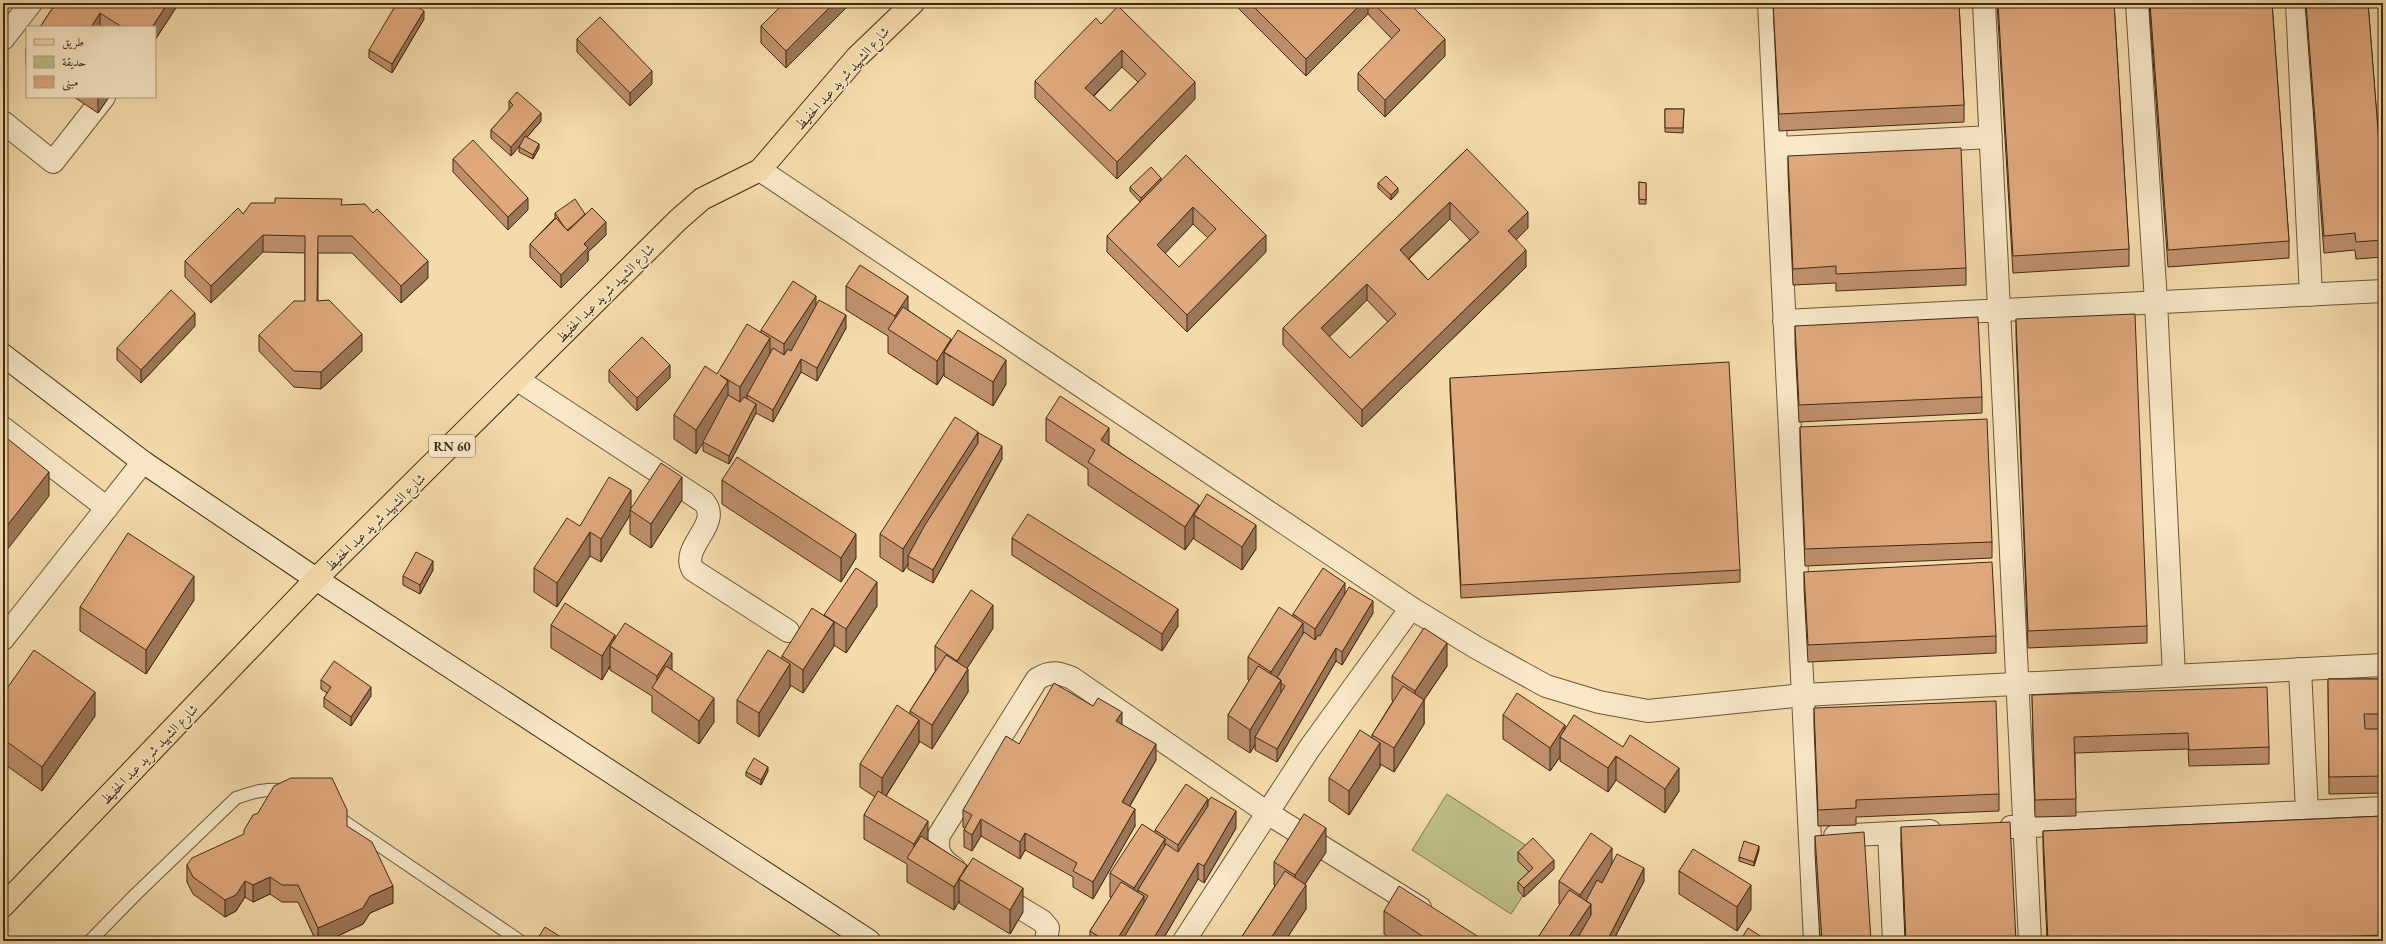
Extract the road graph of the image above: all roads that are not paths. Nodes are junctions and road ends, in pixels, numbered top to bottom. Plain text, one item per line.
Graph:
1 (31, 3) edge
2 (913, 3) edge
3 (1769, 3) edge
4 (1984, 3) edge
5 (2137, 3) edge
6 (2297, 3) edge
7 (3, 39) edge
8 (103, 98) edge
9 (3, 122) edge
10 (1991, 137) junction
11 (1776, 148) junction
12 (760, 170) junction
13 (2383, 291) edge
14 (2311, 295) junction
15 (2156, 302) junction
16 (1999, 310) junction
17 (1784, 321) junction
18 (3, 355) edge
19 (518, 380) junction
20 (2005, 423) junction
21 (1981, 424) edge
22 (3, 428) edge
23 (1814, 432) edge
24 (1790, 433) junction
25 (143, 462) junction
26 (107, 508) junction
27 (2012, 566) junction
28 (1988, 568) edge
29 (1821, 576) edge
30 (1797, 577) junction
31 (316, 579) junction
32 (1411, 608) junction
33 (788, 631) dead end
34 (3, 639) edge
35 (2383, 665) edge
36 (2300, 669) junction
37 (2174, 676) junction
38 (2018, 684) junction
39 (1803, 695) junction
40 (300, 795) edge
41 (320, 805) edge
42 (2383, 808) edge
43 (1266, 812) junction
44 (2307, 812) junction
45 (2025, 826) junction
46 (1993, 828) edge
47 (1953, 830) edge
48 (1889, 833) junction
49 (1810, 837) junction
50 (3, 906) edge
51 (1440, 920) edge
52 (90, 941) edge
53 (520, 941) edge
54 (869, 941) edge
55 (1046, 941) edge
56 (1184, 941) edge
57 (1815, 941) edge
58 (1894, 941) edge
59 (2030, 941) edge

1 - 7 street
2 - 12 main road, شارع الشهيد شريد عبد الحفيظ / RN 60
3 - 11 street
4 - 10 street
5 - 15 street
6 - 14 street
8 - 9 street
10 - 11 street
10 - 16 street
11 - 17 street
12 - 19 main road, شارع الشهيد شريد عبد الحفيظ / RN 60
12 - 32 street
13 - 14 street
14 - 15 street
15 - 16 street
15 - 37 street
16 - 17 street
16 - 20 street
17 - 24 street
18 - 25 street
19 - 31 main road, شارع الشهيد شريد عبد الحفيظ / RN 60
19 - 33 street
20 - 21 street
20 - 27 street
22 - 26 street
23 - 24 street
24 - 30 street
25 - 26 street
25 - 31 street
26 - 34 street
27 - 28 street
27 - 38 street
29 - 30 street
30 - 39 street
31 - 50 main road, شارع الشهيد شريد عبد الحفيظ / RN 60
31 - 54 street
32 - 39 street
32 - 43 street
35 - 36 street
36 - 37 street
36 - 44 street
37 - 38 street
38 - 39 street
38 - 45 street
39 - 49 street
40 - 52 lane
41 - 53 lane
42 - 44 street
43 - 51 street
43 - 55 street
43 - 56 street
44 - 45 street
45 - 46 street
45 - 59 street
47 - 48 street
48 - 49 street
48 - 58 street
49 - 57 street

